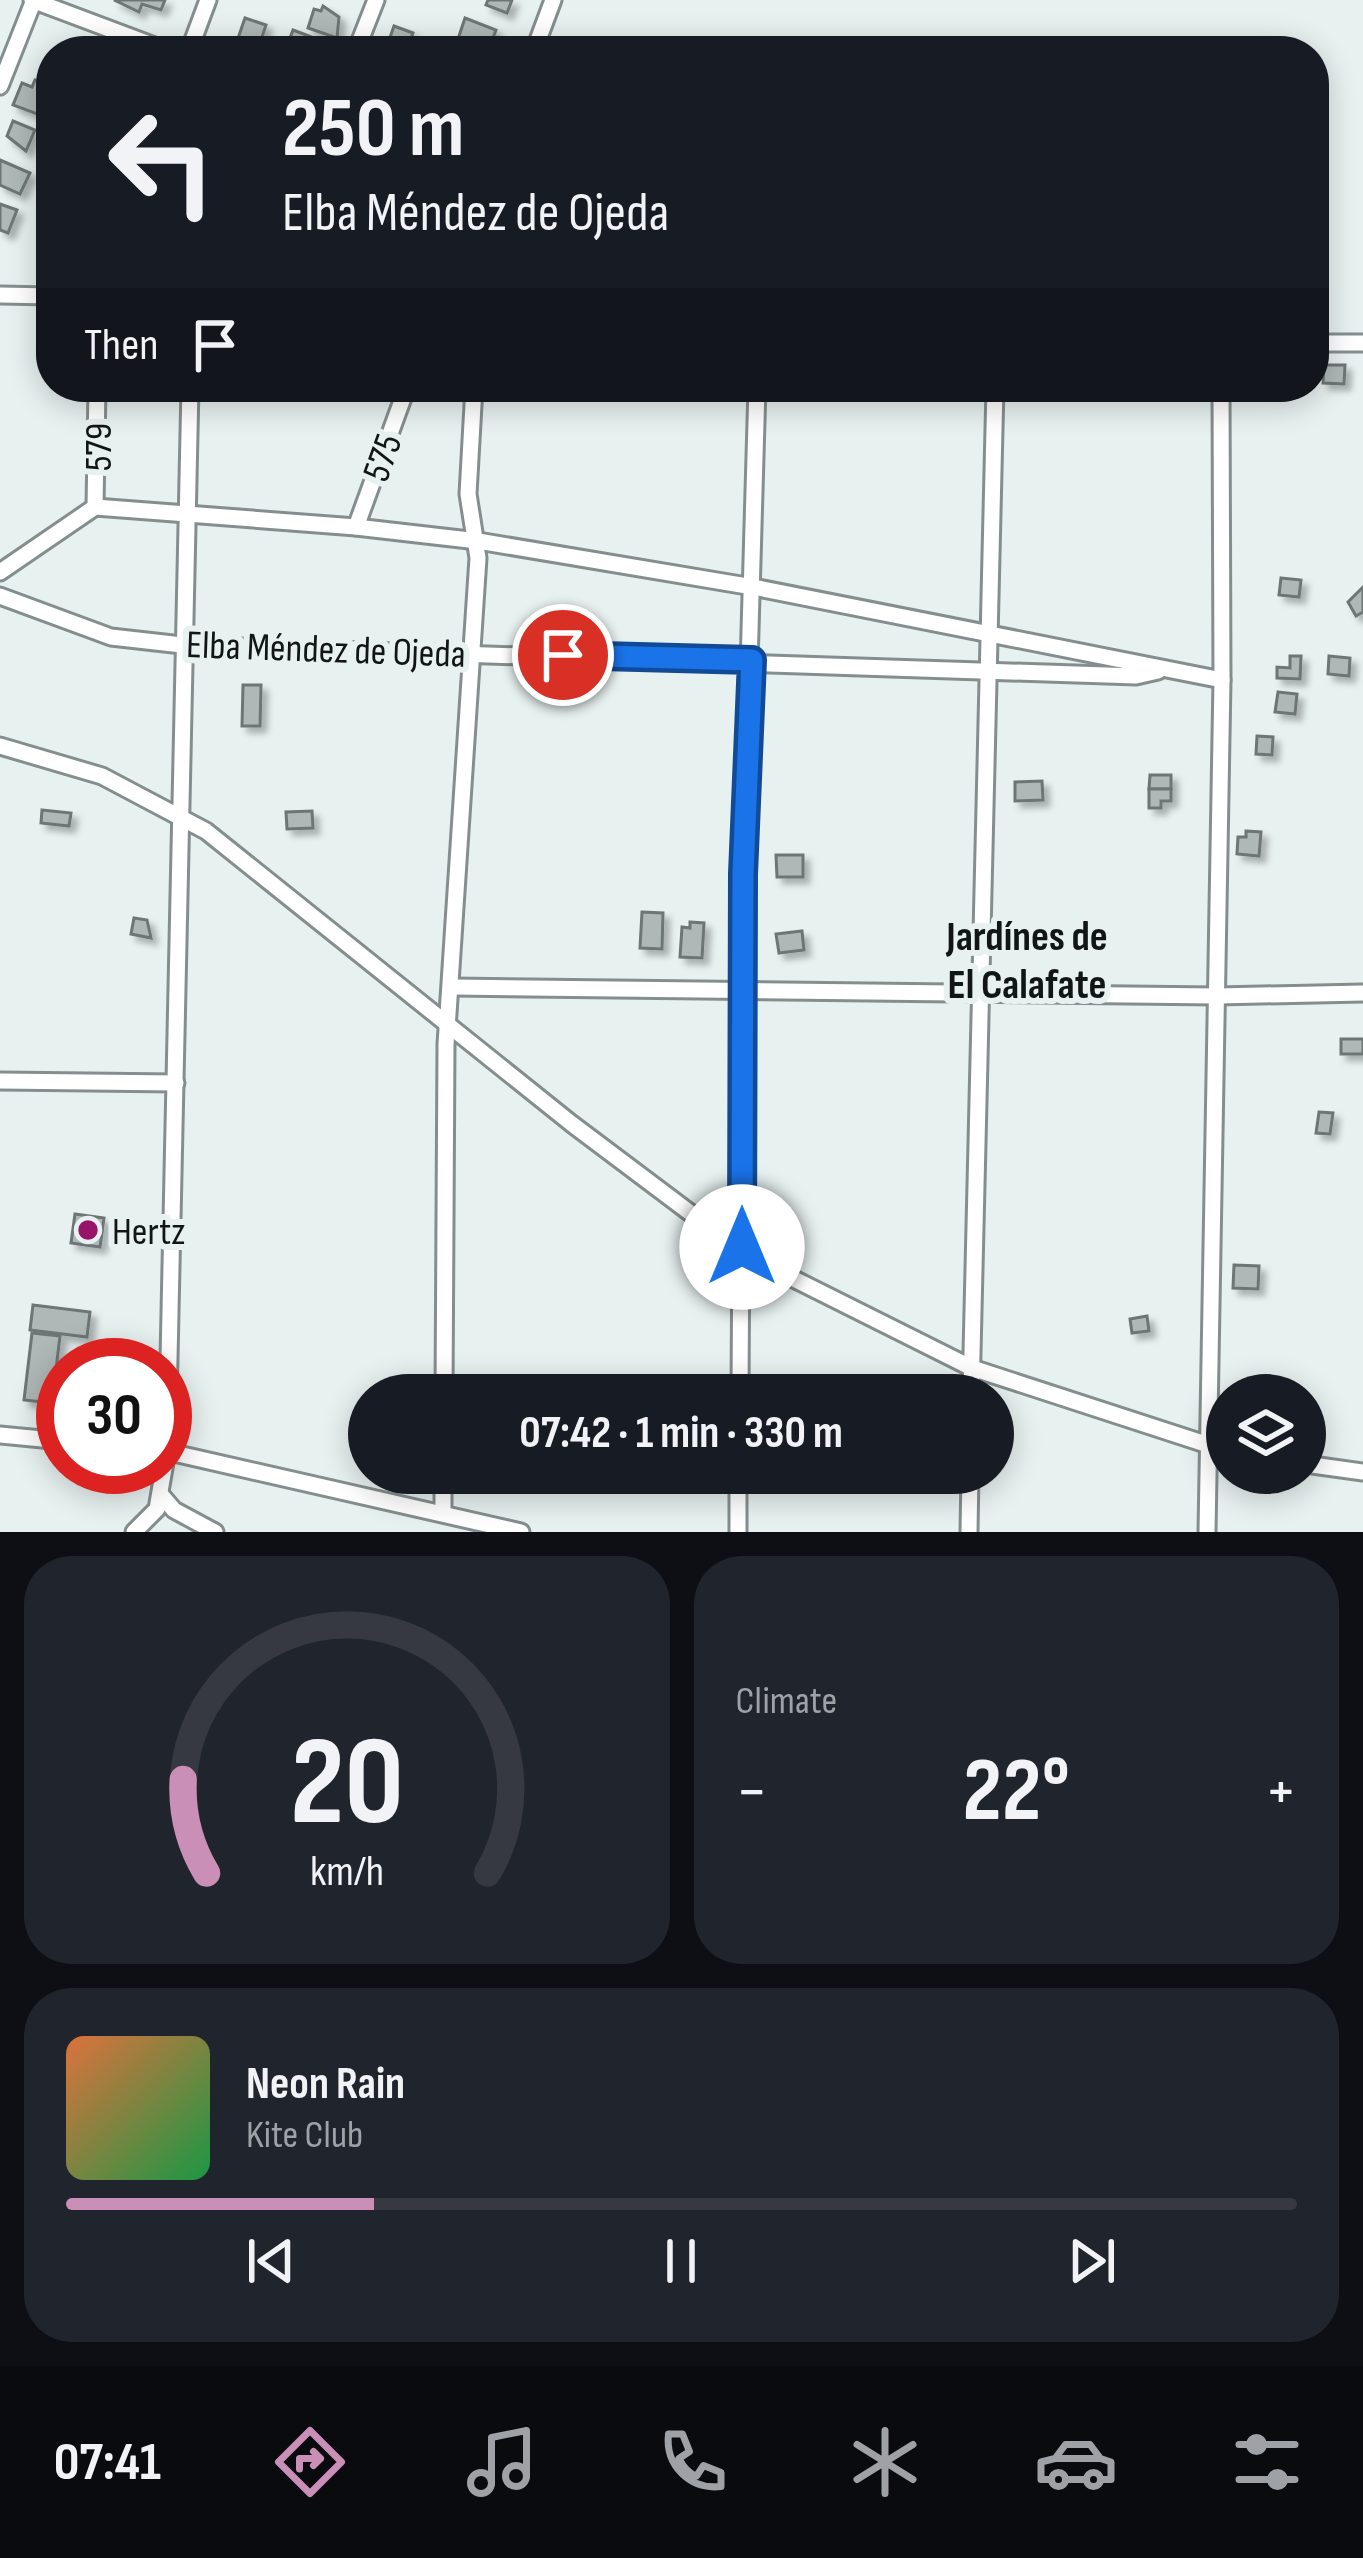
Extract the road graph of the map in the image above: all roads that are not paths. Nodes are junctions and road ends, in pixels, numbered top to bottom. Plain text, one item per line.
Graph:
1 (34, 0) edge
2 (208, 0) edge
3 (376, 0) edge
4 (553, 0) edge
5 (129, 36) edge
6 (195, 36) edge
7 (362, 36) edge
8 (540, 36) edge
9 (0, 86) edge
10 (0, 295) edge
11 (36, 296) edge
12 (1329, 343) edge
13 (1363, 344) edge
14 (97, 402) edge
15 (190, 402) edge
16 (402, 402) edge
17 (473, 402) edge
18 (757, 402) edge
19 (995, 402) edge
20 (1221, 402) edge
21 (94, 507) junction
22 (187, 512) junction
23 (356, 527) junction
24 (478, 541) junction
25 (0, 572) edge
26 (753, 587) junction
27 (0, 596) edge
28 (988, 635) junction
29 (182, 645) junction
30 (469, 652) junction
31 (752, 660) junction
32 (987, 670) junction
33 (1163, 670) junction
34 (1222, 680) junction
35 (0, 746) edge
36 (182, 817) junction
37 (453, 987) junction
38 (742, 990) junction
39 (980, 992) junction
40 (1363, 993) edge
41 (1216, 996) junction
42 (447, 1024) junction
43 (0, 1081) edge
44 (176, 1083) junction
45 (742, 1247) junction
46 (169, 1338) edge
47 (972, 1368) junction
48 (444, 1374) edge
49 (740, 1374) edge
50 (972, 1374) edge
51 (1218, 1374) edge
52 (0, 1435) edge
53 (36, 1438) edge
54 (1206, 1446) edge
55 (192, 1457) edge
56 (1326, 1467) edge
57 (1363, 1472) edge
58 (443, 1494) edge
59 (739, 1494) edge
60 (970, 1494) edge
61 (1212, 1494) edge
62 (162, 1496) joint
63 (443, 1513) junction
64 (134, 1532) edge
65 (215, 1532) edge
66 (521, 1532) edge
67 (738, 1532) edge
68 (969, 1532) edge
69 (1207, 1532) edge

1 - 5 street
1 - 9 street
2 - 6 street
3 - 7 street
4 - 8 street
10 - 11 street
12 - 13 street
14 - 21 street, 579
15 - 22 street
16 - 23 street, 575
17 - 24 street
18 - 26 street
19 - 28 street
20 - 34 street
21 - 22 street
21 - 25 street
22 - 23 street
22 - 29 street
23 - 24 street
24 - 26 street
24 - 30 street
26 - 28 street
26 - 31 street
27 - 29 street, Elba Méndez de Ojeda
28 - 32 street
28 - 33 street
29 - 30 street, Elba Méndez de Ojeda
29 - 36 street
30 - 31 street, Elba Méndez de Ojeda
30 - 37 street
31 - 32 street, Elba Méndez de Ojeda
31 - 38 street
32 - 33 street, Elba Méndez de Ojeda
32 - 39 street
33 - 34 street
34 - 41 street
35 - 36 street
36 - 42 street
36 - 44 street
37 - 38 street
37 - 42 street
38 - 39 street
38 - 45 street
39 - 41 street
39 - 47 street
40 - 41 street
41 - 51 street
42 - 45 street
42 - 48 street
43 - 44 street
44 - 46 street
45 - 47 street
45 - 49 street
47 - 50 street
47 - 54 street
52 - 53 street
55 - 63 street
56 - 57 street
58 - 63 street
59 - 67 street
60 - 68 street
61 - 69 street
62 - 64 street
62 - 65 street
63 - 66 street

